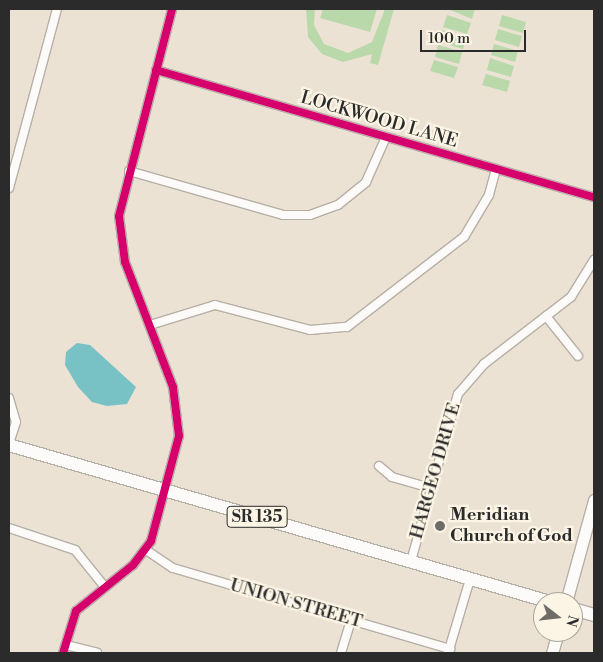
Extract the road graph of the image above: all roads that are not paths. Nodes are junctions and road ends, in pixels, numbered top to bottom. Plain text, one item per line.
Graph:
1 (57, 9) edge
2 (172, 9) edge
3 (156, 70) junction
4 (386, 137) junction
5 (496, 169) junction
6 (129, 170) junction
7 (9, 188) edge
8 (594, 198) edge
9 (594, 260) edge
10 (546, 316) junction
11 (150, 325) junction
12 (578, 356) dead end
13 (9, 398) edge
14 (9, 445) edge
15 (379, 466) dead end
16 (430, 488) junction
17 (166, 491) junction
18 (594, 500) edge
19 (9, 528) edge
20 (146, 550) junction
21 (411, 561) junction
22 (470, 579) junction
23 (104, 586) junction
24 (569, 592) edge
25 (533, 597) edge
26 (351, 620) junction
27 (66, 645) junction
28 (449, 651) edge
29 (63, 653) edge
30 (97, 653) edge
31 (341, 653) edge

1 - 7 street
2 - 3 street
3 - 4 street, LOCKWOOD LANE
3 - 6 street
4 - 5 street, LOCKWOOD LANE
4 - 6 street
5 - 8 street, LOCKWOOD LANE
5 - 11 street
6 - 11 street
9 - 10 street, HARGEO DRIVE
10 - 12 street
10 - 16 street, HARGEO DRIVE
11 - 17 street
13 - 14 street
14 - 17 main road, SR 135
15 - 16 street
16 - 21 street, HARGEO DRIVE
17 - 20 street
17 - 21 main road, SR 135
18 - 24 main road
19 - 23 street
20 - 23 street
20 - 26 street, UNION STREET
21 - 22 main road, SR 135
22 - 25 main road, SR 135
22 - 28 street
23 - 27 street
26 - 28 street, UNION STREET
26 - 31 street
27 - 29 street
27 - 30 street

